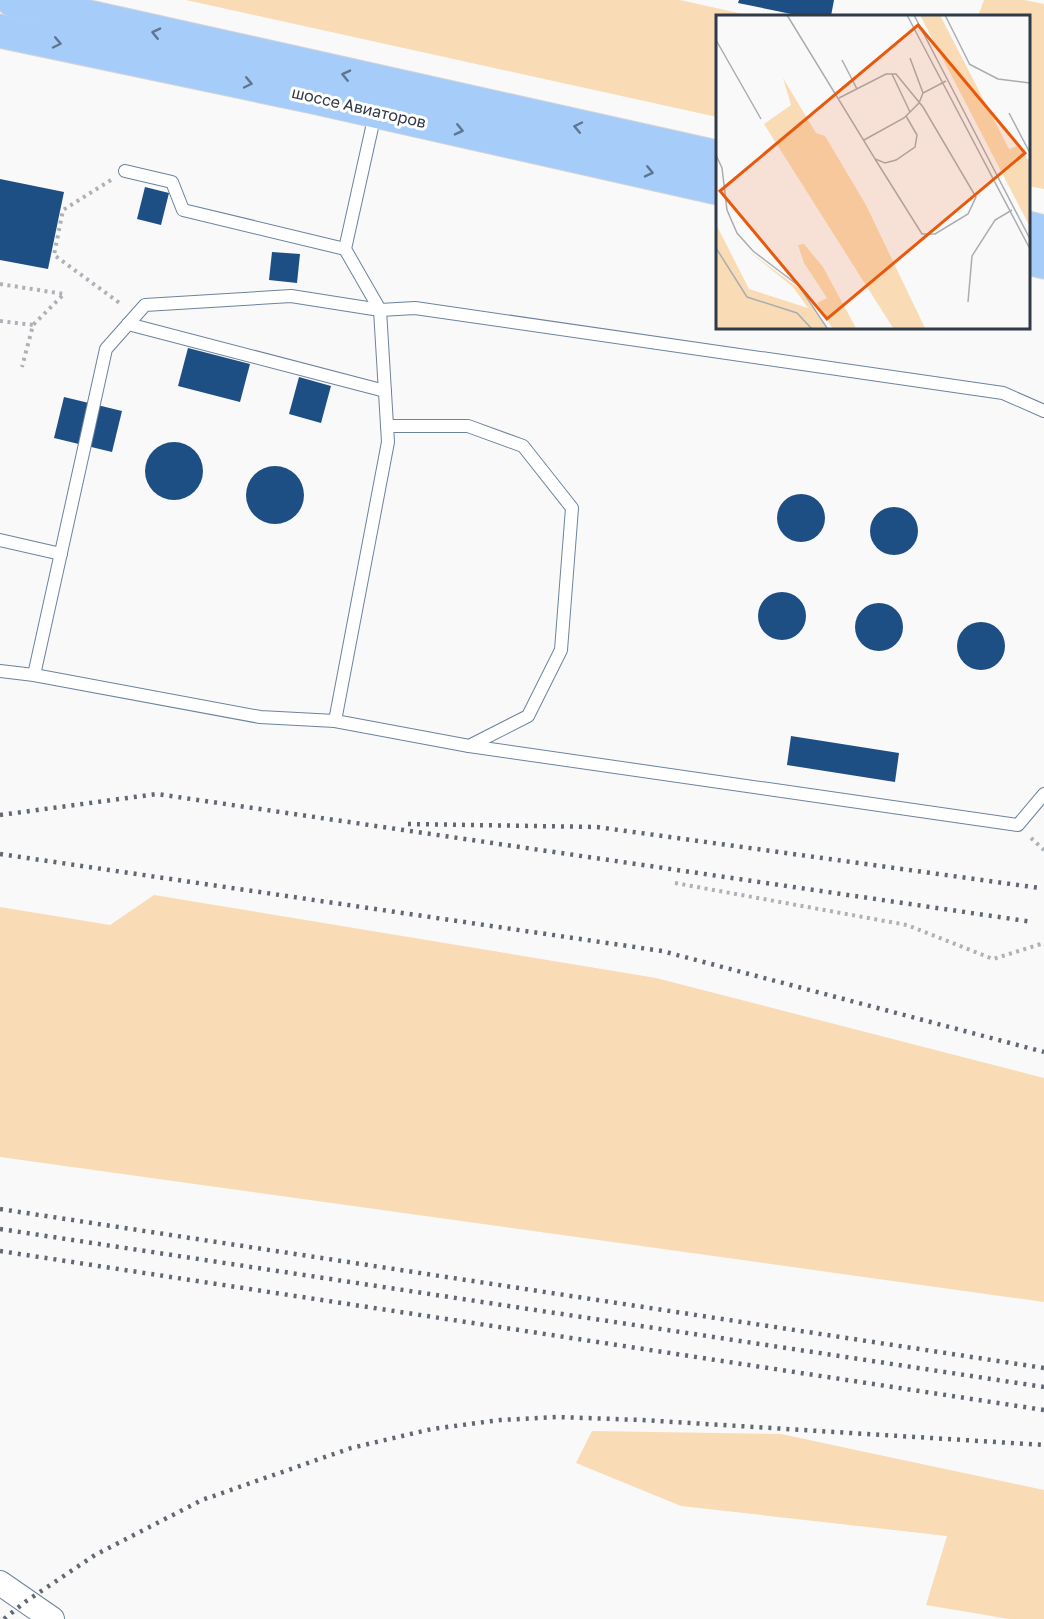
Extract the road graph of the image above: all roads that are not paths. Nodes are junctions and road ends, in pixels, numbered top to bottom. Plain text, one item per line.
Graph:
1 (13, 0) edge
2 (0, 31) edge
3 (378, 97) junction
4 (716, 157) edge
5 (125, 171) road end
6 (716, 188) edge
7 (1029, 228) edge
8 (1044, 232) edge
9 (345, 249) junction
10 (1029, 258) edge
11 (1044, 262) edge
12 (380, 310) junction
13 (132, 319) junction
14 (385, 391) junction
15 (1044, 411) edge
16 (387, 426) junction
17 (0, 540) edge
18 (61, 554) junction
19 (0, 671) edge
20 (34, 675) junction
21 (335, 721) junction
22 (470, 746) junction
23 (1044, 794) edge
24 (0, 1583) edge
25 (52, 1619) edge

3 -> 1 main road, шоссе Авиаторов
2 -> 3 main road, шоссе Авиаторов
4 -> 3 main road, шоссе Авиаторов
3 -> 6 main road, шоссе Авиаторов
3 - 9 lane
5 - 9 lane
7 - 8 main road
9 - 12 lane
10 - 11 main road
12 - 13 lane
12 - 14 lane
12 - 15 lane
13 - 14 lane
13 - 18 lane
14 - 16 lane
16 - 21 lane
16 - 22 lane
17 - 18 lane
18 - 20 lane
19 - 20 lane
20 - 21 lane
21 - 22 lane
22 - 23 lane
24 - 25 street

